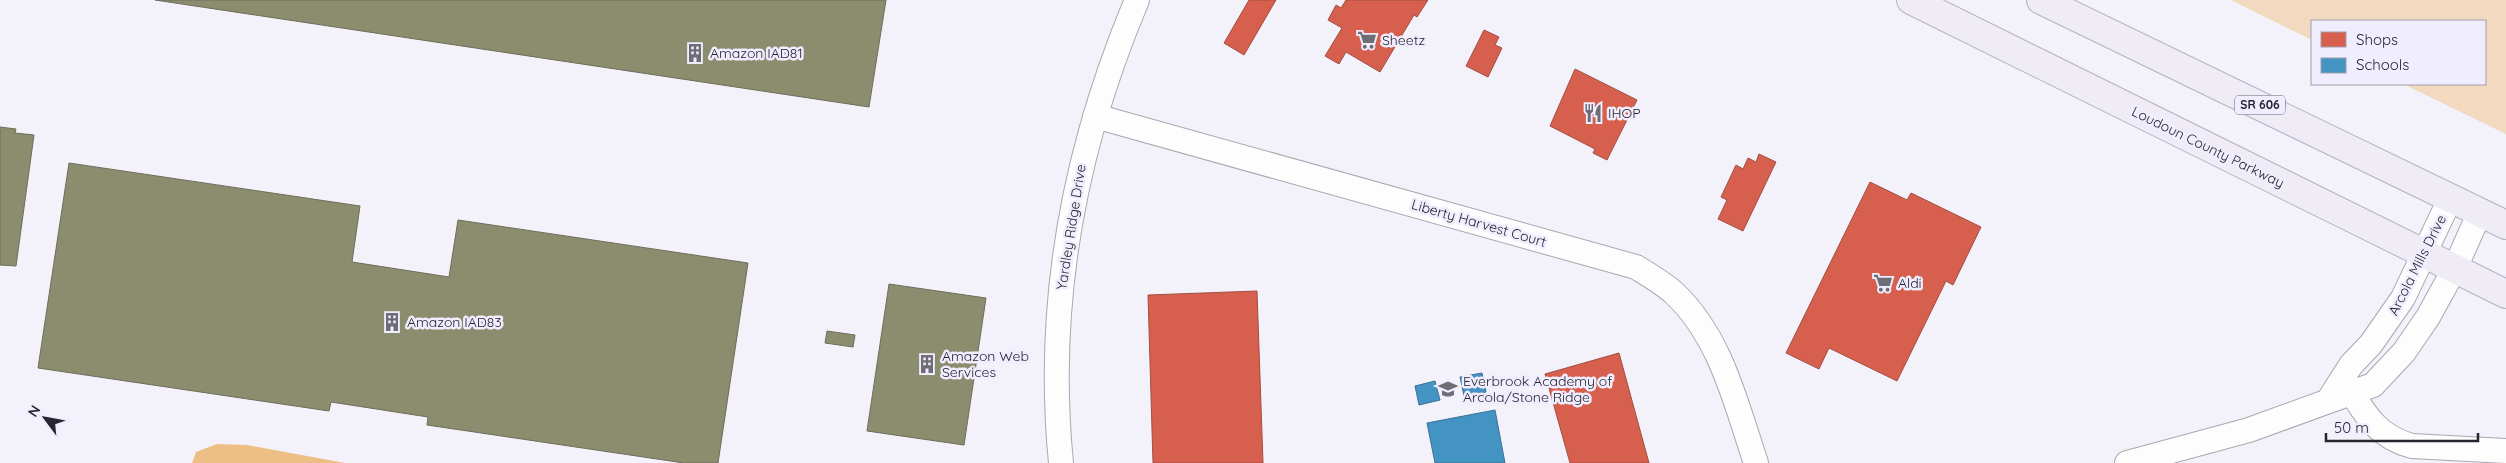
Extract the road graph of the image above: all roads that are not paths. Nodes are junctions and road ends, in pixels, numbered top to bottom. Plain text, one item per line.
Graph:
1 (1137, 0) edge
2 (1911, 0) edge
3 (2040, 0) edge
4 (1094, 116) junction
5 (2451, 197) junction
6 (2480, 212) junction
7 (2506, 225) edge
8 (2425, 253) junction
9 (2455, 268) junction
10 (2506, 294) edge
11 (2348, 386) junction
12 (2506, 451) edge
13 (1061, 463) edge
14 (1756, 463) edge
15 (2127, 463) edge

1 - 4 street, Yardley Ridge Drive
2 - 8 main road, Loudoun County Parkway
3 - 5 main road, SR 606
4 - 13 street, Yardley Ridge Drive
4 - 14 street, Liberty Harvest Court
5 - 6 main road, SR 606
5 - 8 street, Arcola Mills Drive
6 - 7 main road, SR 606
6 - 9 street
8 - 9 main road, Loudoun County Parkway
8 - 11 street, Arcola Mills Drive
9 - 10 main road, Loudoun County Parkway
9 - 11 street
11 - 12 street
11 - 15 street

